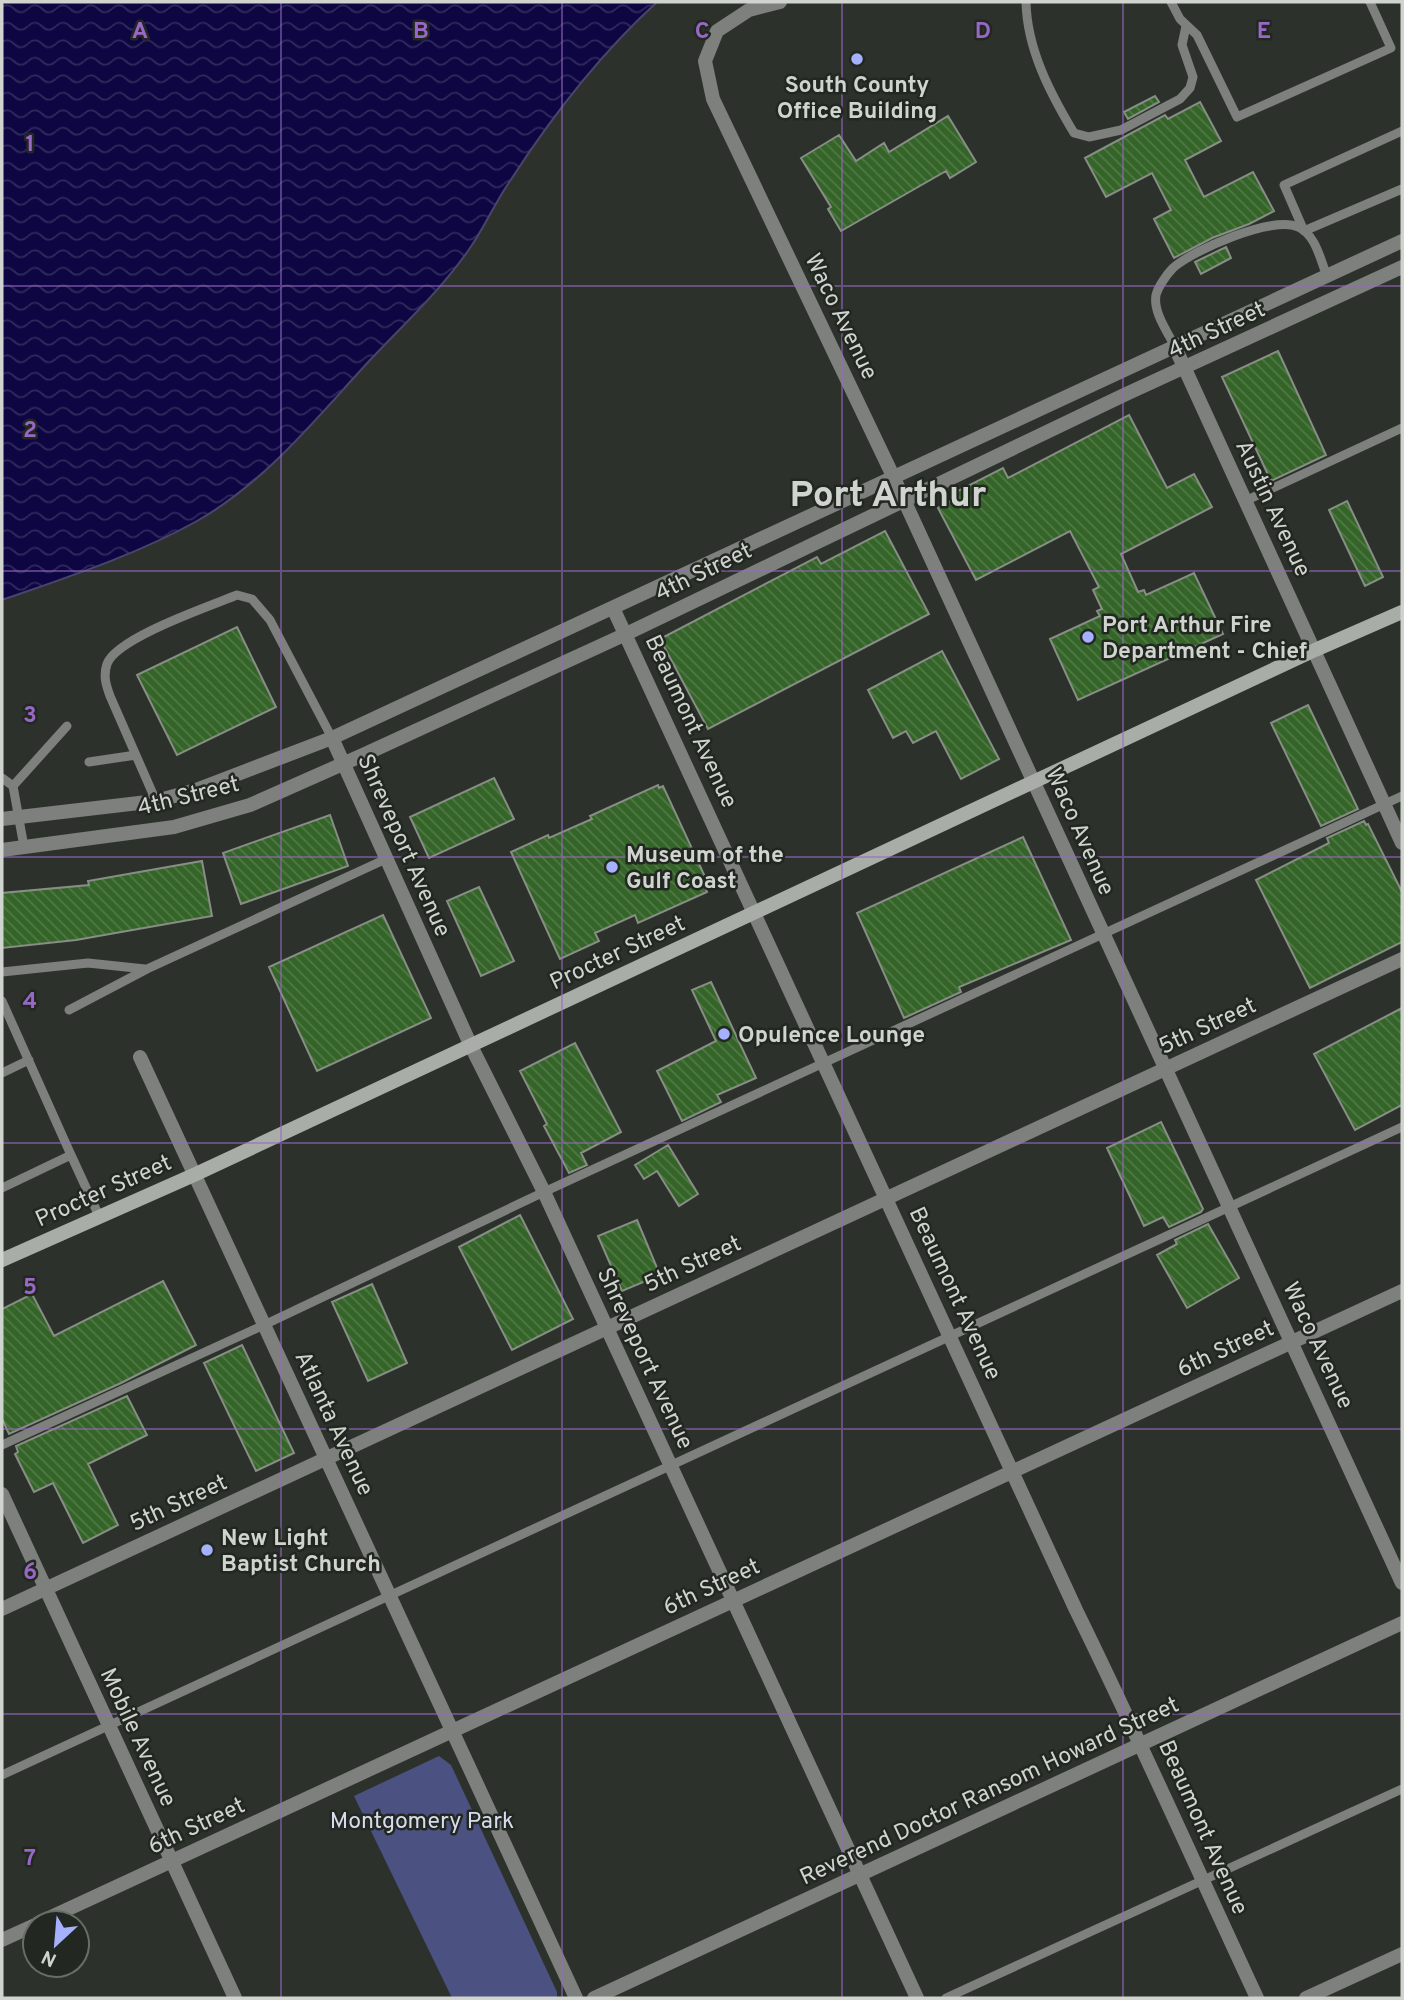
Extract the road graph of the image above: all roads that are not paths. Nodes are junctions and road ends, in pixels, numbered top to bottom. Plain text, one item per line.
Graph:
1 (780, 2) edge
2 (1026, 2) edge
3 (1171, 2) edge
4 (1370, 2) edge
5 (1186, 26) junction
6 (1402, 131) edge
7 (1402, 189) edge
8 (1304, 231) junction
9 (1402, 241) edge
10 (1402, 267) edge
11 (1326, 276) junction
12 (1174, 345) junction
13 (1185, 368) junction
14 (1402, 428) edge
15 (893, 476) junction
16 (904, 500) junction
17 (1245, 501) junction
18 (613, 608) junction
19 (1402, 612) edge
20 (626, 634) junction
21 (1315, 650) junction
22 (67, 726) dead end
23 (331, 738) junction
24 (136, 755) junction
25 (89, 762) dead end
26 (344, 764) junction
27 (2, 778) edge
28 (1035, 783) junction
29 (13, 786) junction
30 (1402, 796) edge
31 (156, 801) junction
32 (1384, 804) junction
33 (18, 815) junction
34 (2, 818) edge
35 (1402, 843) edge
36 (24, 846) junction
37 (2, 850) edge
38 (386, 859) junction
39 (756, 912) junction
40 (1103, 935) junction
41 (1402, 959) edge
42 (147, 969) junction
43 (2, 972) edge
44 (2, 1000) edge
45 (69, 1010) dead end
46 (471, 1046) junction
47 (140, 1057) dead end
48 (29, 1060) junction
49 (824, 1062) junction
50 (1166, 1069) junction
51 (2, 1073) edge
52 (1402, 1127) edge
53 (71, 1155) junction
54 (196, 1174) junction
55 (2, 1188) edge
56 (544, 1192) junction
57 (887, 1198) junction
58 (1230, 1206) junction
59 (99, 1216) junction
60 (2, 1260) edge
61 (1402, 1291) edge
62 (264, 1325) junction
63 (607, 1328) junction
64 (950, 1334) junction
65 (1292, 1342) junction
66 (2, 1445) edge
67 (326, 1458) junction
68 (670, 1465) junction
69 (1013, 1471) junction
70 (2, 1494) edge
71 (1402, 1583) edge
72 (46, 1589) junction
73 (389, 1596) junction
74 (732, 1602) junction
75 (2, 1609) edge
76 (1402, 1623) edge
77 (108, 1725) junction
78 (451, 1732) junction
79 (1142, 1744) junction
80 (2, 1775) edge
81 (1402, 1788) edge
82 (171, 1861) junction
83 (860, 1875) junction
84 (1202, 1881) junction
85 (69, 1909) edge
86 (21, 1931) edge
87 (2, 1940) edge
88 (1402, 1954) edge
89 (235, 1998) edge
90 (576, 1998) edge
91 (594, 1998) edge
92 (917, 1998) edge
93 (946, 1998) edge
94 (1257, 1998) edge
95 (1306, 1998) edge

1 - 15 street, Waco Avenue
2 - 5 lane
3 - 5 lane
4 - 5 lane
6 - 8 lane
7 - 8 lane
8 - 11 lane
8 - 12 lane
9 - 11 street, 4th Street
10 - 13 street, 4th Street
11 - 12 street, 4th Street
12 - 13 street, Austin Avenue
12 - 15 street, 4th Street
13 - 16 street, 4th Street
13 - 17 street, Austin Avenue
14 - 17 lane
15 - 16 street, Waco Avenue
15 - 18 street, 4th Street
16 - 20 street, 4th Street
16 - 28 street, Waco Avenue
17 - 21 street, Austin Avenue
18 - 20 street, Beaumont Avenue
18 - 23 street, 4th Street
19 - 21 main road, Procter Street
20 - 26 street, 4th Street
20 - 39 street, Beaumont Avenue
21 - 28 main road, Procter Street
21 - 32 street, Austin Avenue
22 - 29 lane
23 - 24 lane
23 - 26 street, Shreveport Avenue
23 - 31 street, 4th Street
24 - 25 lane
24 - 31 lane
26 - 36 street, 4th Street
26 - 38 street, Shreveport Avenue
27 - 29 lane
28 - 39 main road, Procter Street
28 - 40 street, Waco Avenue
29 - 33 lane
30 - 32 lane
31 - 33 street, 4th Street
32 - 35 street, Austin Avenue
32 - 40 lane
33 - 34 street, 4th Street
33 - 36 lane
36 - 37 street, 4th Street
38 - 42 lane
38 - 46 street, Shreveport Avenue
39 - 46 main road, Procter Street
39 - 49 street, Beaumont Avenue
40 - 49 lane
40 - 50 street, Waco Avenue
41 - 50 street, 5th Street
42 - 43 lane
42 - 45 lane
44 - 48 lane
46 - 54 main road, Procter Street
46 - 56 street, Shreveport Avenue
47 - 54 street, Atlanta Avenue
48 - 51 lane
48 - 53 lane
49 - 56 lane
49 - 57 street, Beaumont Avenue
50 - 57 street, 5th Street
50 - 58 street, Waco Avenue
52 - 58 lane
53 - 55 lane
53 - 59 lane
54 - 59 main road, Procter Street
54 - 62 street, Atlanta Avenue
56 - 62 lane
56 - 63 street, Shreveport Avenue
57 - 63 street, 5th Street
57 - 64 street, Beaumont Avenue
58 - 64 lane
58 - 65 street, Waco Avenue
59 - 60 main road, Procter Street
61 - 65 street, 6th Street
62 - 66 lane
62 - 67 street, Atlanta Avenue
63 - 67 street, 5th Street
63 - 68 street, Shreveport Avenue
64 - 68 lane
64 - 69 street, Beaumont Avenue
65 - 69 street, 6th Street
65 - 71 street, Waco Avenue
67 - 72 street, 5th Street
67 - 73 street, Atlanta Avenue
68 - 73 lane
68 - 74 street, Shreveport Avenue
69 - 74 street, 6th Street
69 - 79 street, Beaumont Avenue
70 - 72 street, Mobile Avenue
72 - 75 street, 5th Street
72 - 77 street, Mobile Avenue
73 - 77 lane
73 - 78 street, Atlanta Avenue
74 - 78 street, 6th Street
74 - 83 street, Shreveport Avenue
76 - 79 street, Reverend Doctor Ransom Howard Street
77 - 80 lane
77 - 82 street, Mobile Avenue
78 - 82 street, 6th Street
78 - 90 street, Atlanta Avenue
79 - 83 street, Reverend Doctor Ransom Howard Street
79 - 84 street, Beaumont Avenue
81 - 84 lane
82 - 85 street, 6th Street
82 - 89 street, Mobile Avenue
83 - 91 street, Reverend Doctor Ransom Howard Street
83 - 92 street, Shreveport Avenue
84 - 93 lane
84 - 94 street, Beaumont Avenue
86 - 87 street, 6th Street
88 - 95 street

